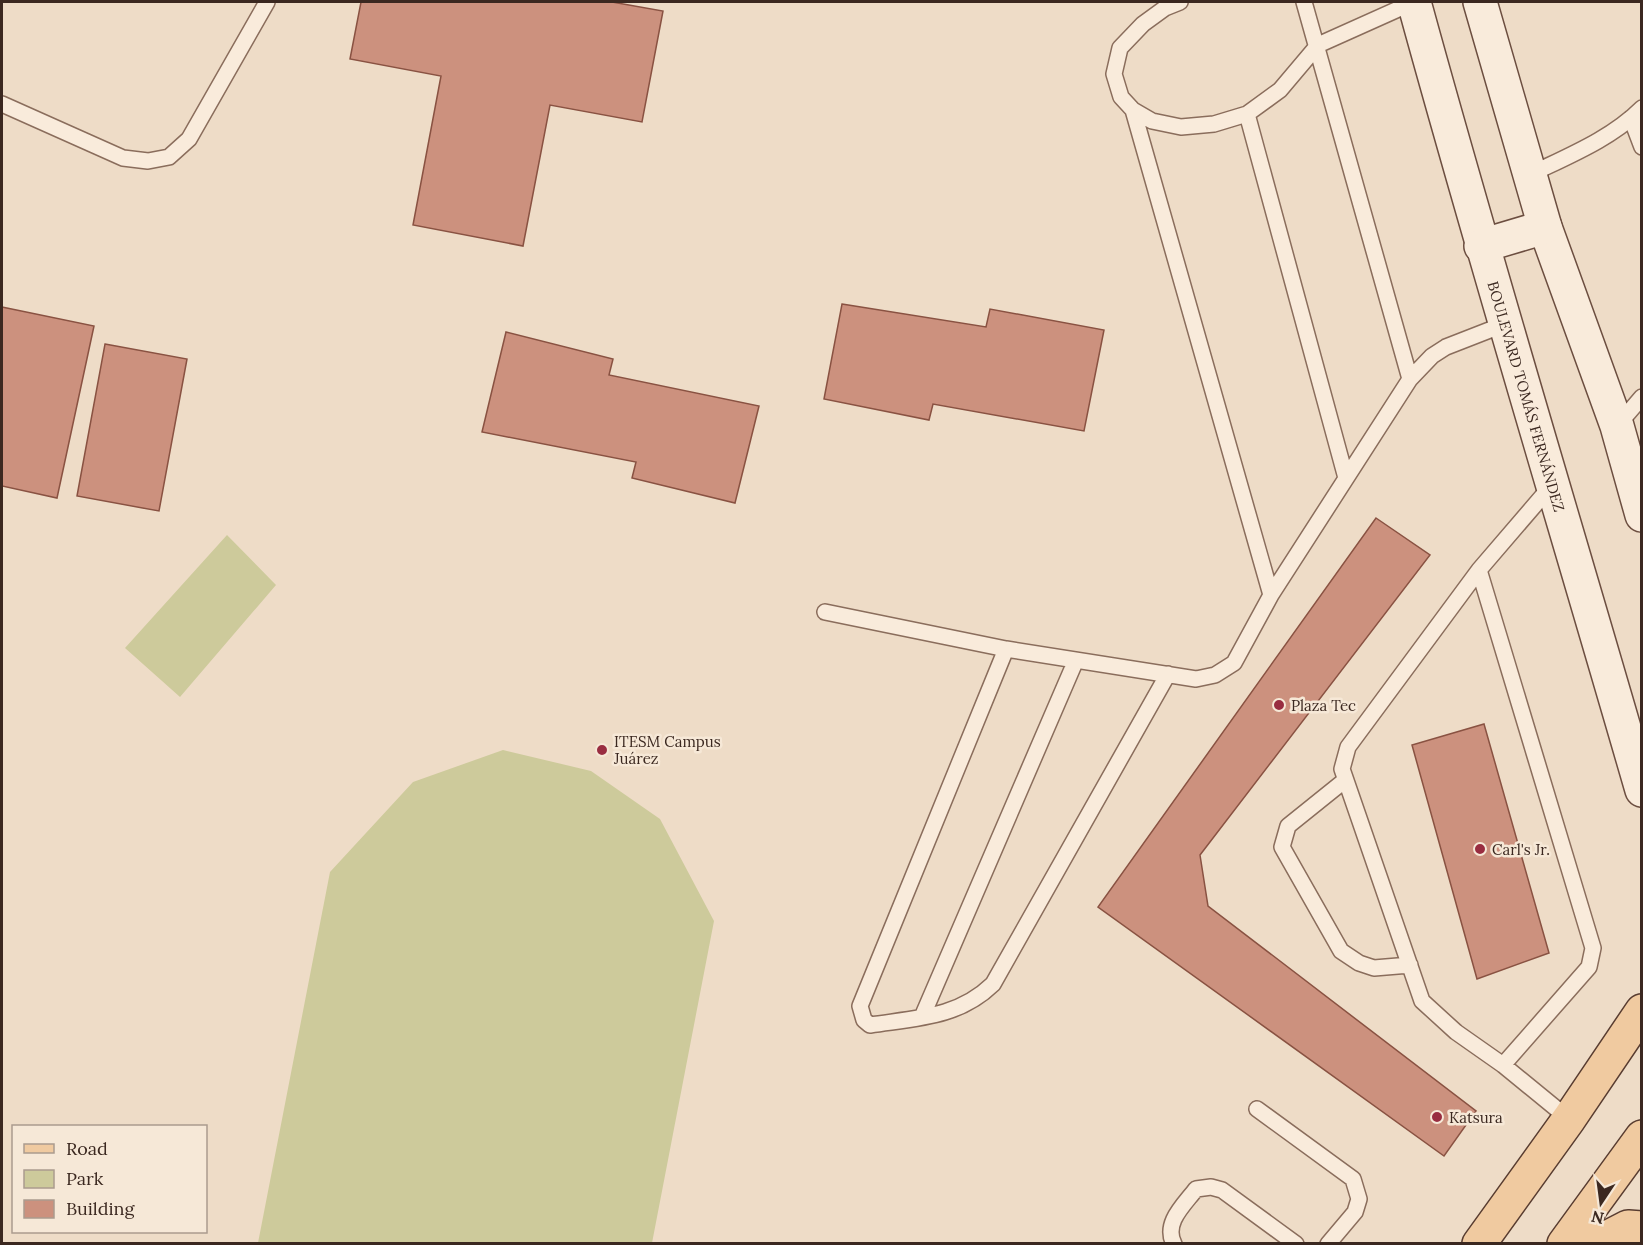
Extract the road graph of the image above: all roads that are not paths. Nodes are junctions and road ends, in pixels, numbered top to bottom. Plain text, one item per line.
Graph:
1 (267, 2) edge
2 (1180, 2) edge
3 (1304, 2) edge
4 (1414, 2) edge
5 (1480, 2) edge
6 (1318, 45) junction
7 (2, 104) edge
8 (1133, 110) junction
9 (1636, 113) edge
10 (1247, 114) junction
11 (1641, 147) edge
12 (1529, 175) junction
13 (1545, 227) junction
14 (1481, 246) junction
15 (1505, 324) junction
16 (1410, 379) junction
17 (1641, 397) edge
18 (1617, 426) junction
19 (1346, 478) junction
20 (1554, 483) junction
21 (1641, 515) edge
22 (1479, 570) junction
23 (1271, 596) junction
24 (825, 612) dead end
25 (1006, 649) junction
26 (1076, 660) junction
27 (1168, 674) junction
28 (1344, 781) junction
29 (1641, 790) edge
30 (1410, 965) junction
31 (1641, 1011) edge
32 (922, 1017) junction
33 (1503, 1065) junction
34 (1257, 1109) dead end
35 (1569, 1119) junction
36 (1641, 1137) edge
37 (1641, 1228) edge
38 (1174, 1244) edge
39 (1296, 1244) edge
40 (1328, 1244) edge
41 (1479, 1244) edge
42 (1564, 1244) edge
43 (1595, 1244) edge

1 - 7 lane
2 - 8 lane
3 - 6 lane
4 - 6 lane
4 - 14 main road, BOULEVARD TOMÁS FERNÁNDEZ
5 - 12 main road
6 - 10 lane
6 - 16 lane
8 - 10 lane
8 - 23 lane
9 - 11 lane
9 - 12 lane
10 - 19 lane
12 - 13 main road
13 - 14 main road
13 - 18 main road
14 - 15 main road, BOULEVARD TOMÁS FERNÁNDEZ
15 - 16 lane
15 - 20 main road, BOULEVARD TOMÁS FERNÁNDEZ
16 - 19 lane
17 - 18 lane
18 - 21 main road
19 - 23 lane
20 - 22 lane
20 - 29 main road, BOULEVARD TOMÁS FERNÁNDEZ
22 - 28 lane
22 - 33 lane
23 - 27 lane
24 - 25 lane
25 - 26 lane
25 - 32 lane
26 - 27 lane
26 - 32 lane
27 - 32 lane
28 - 30 lane
28 - 30 lane
30 - 33 lane
31 - 35 main road
33 - 35 lane
34 - 40 lane
35 - 41 main road
36 - 42 main road
37 - 43 main road
38 - 39 lane

